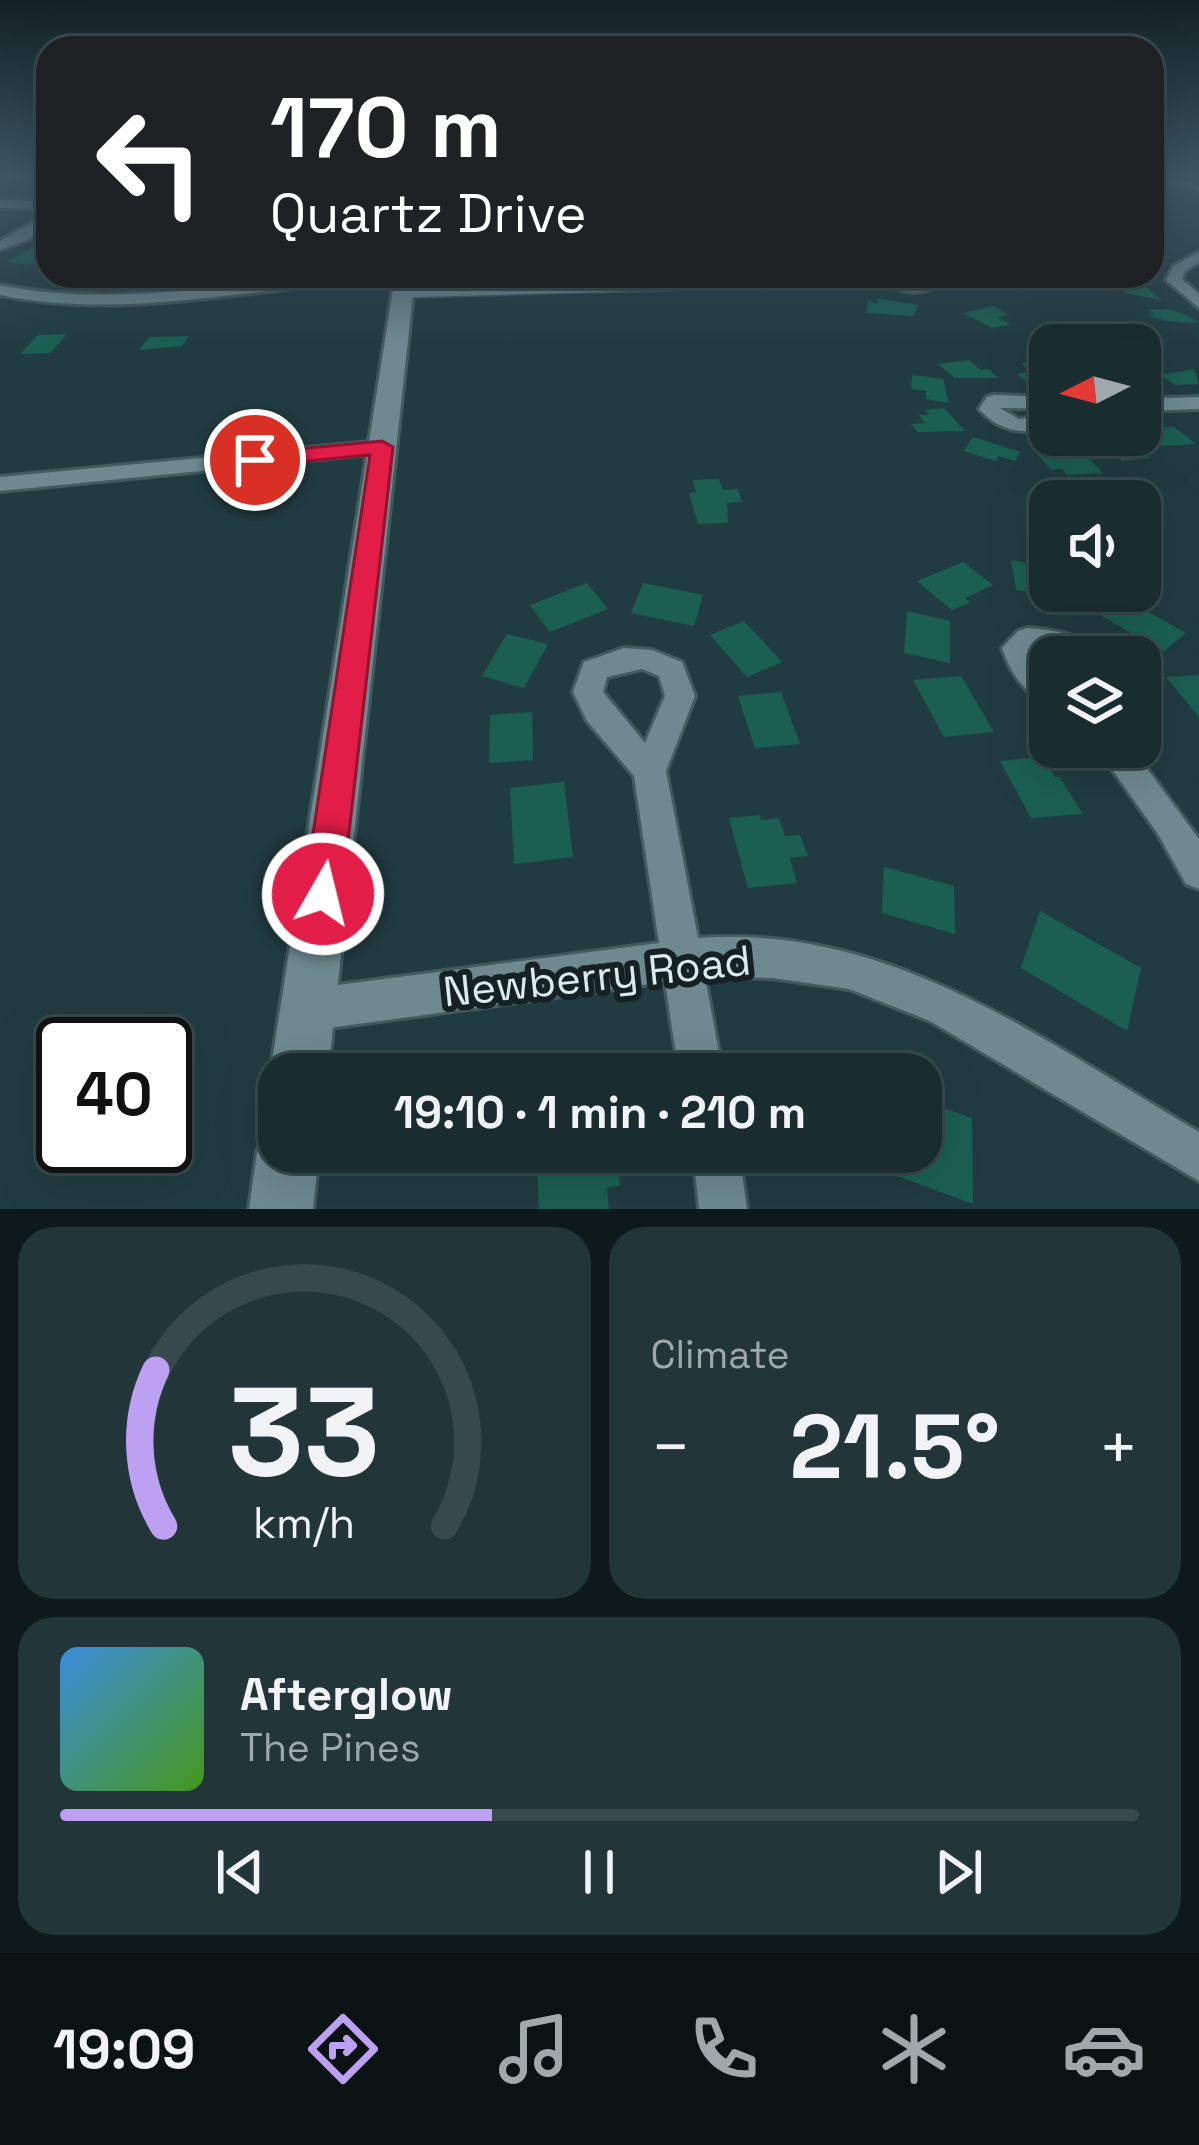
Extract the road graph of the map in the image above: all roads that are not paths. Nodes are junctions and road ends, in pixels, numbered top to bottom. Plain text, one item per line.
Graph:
1 (1199, 256) edge
2 (0, 279) edge
3 (92, 288) edge
4 (238, 288) edge
5 (403, 288) edge
6 (0, 290) edge
7 (86, 295) junction
8 (1199, 303) edge
9 (1029, 400) edge
10 (1199, 404) edge
11 (1161, 405) edge
12 (1029, 427) edge
13 (382, 447) junction
14 (0, 484) edge
15 (1029, 638) edge
16 (1029, 673) edge
17 (1130, 768) edge
18 (650, 771) dead end
19 (1199, 872) edge
20 (680, 960) junction
21 (307, 1010) junction
22 (301, 1053) edge
23 (697, 1053) edge
24 (1199, 1158) edge
25 (285, 1173) edge
26 (281, 1209) edge

1 - 8 street
2 - 7 street
3 - 7 street
4 - 7 street
5 - 13 street
6 - 7 street
9 - 12 street
10 - 11 street
13 - 14 street
13 - 21 street
15 - 16 street
17 - 19 street
18 - 20 street
20 - 21 street, Newberry Road
20 - 23 street
20 - 24 street, Newberry Road
21 - 22 street
25 - 26 street

